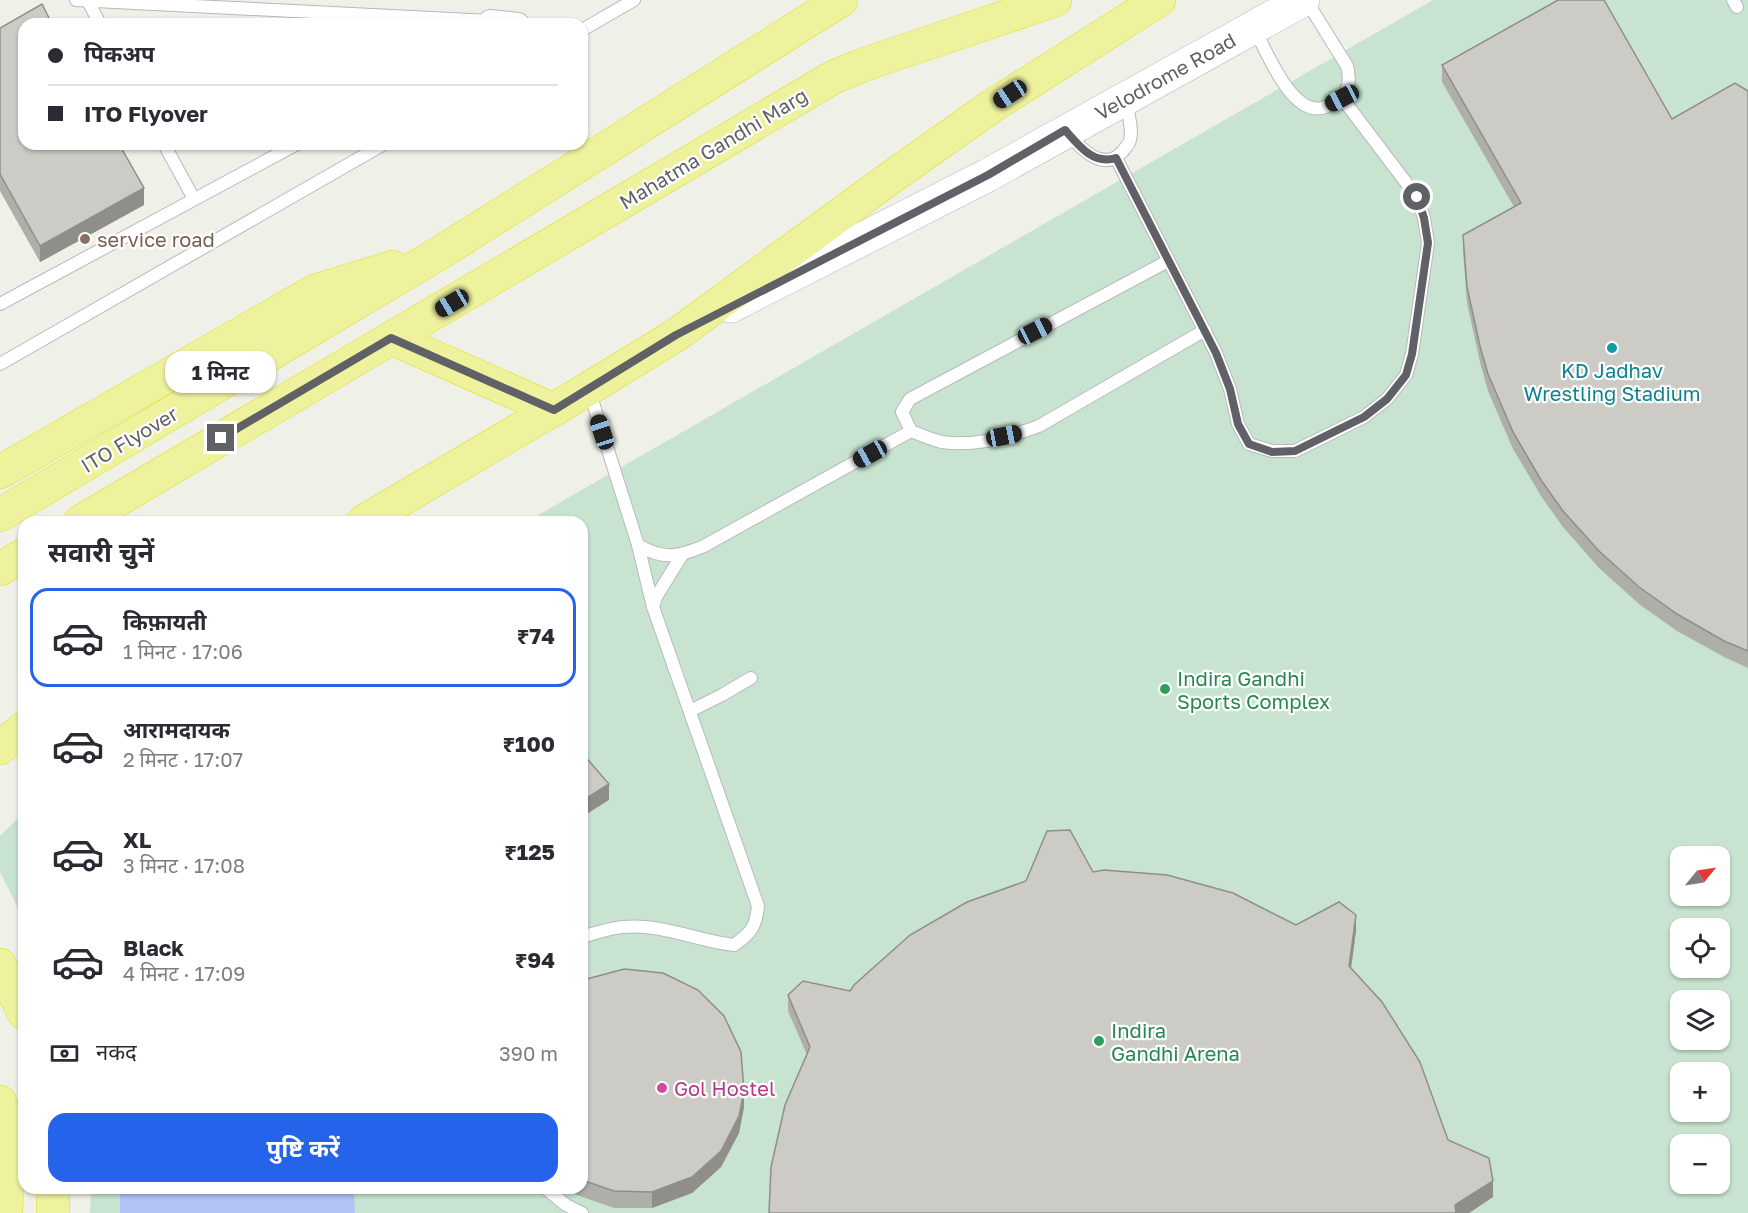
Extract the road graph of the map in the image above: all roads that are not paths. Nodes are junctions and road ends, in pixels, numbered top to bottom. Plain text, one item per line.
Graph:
1 (76, 0) edge
2 (634, 0) edge
3 (841, 0) edge
4 (1055, 0) edge
5 (1159, 0) edge
6 (1305, 0) edge
7 (88, 1) edge
8 (97, 18) edge
9 (430, 18) edge
10 (588, 27) edge
11 (1254, 27) junction
12 (1126, 98) junction
13 (1342, 98) junction
14 (1065, 130) junction
15 (167, 150) edge
16 (286, 150) edge
17 (374, 150) edge
18 (1116, 158) junction
19 (194, 200) junction
20 (443, 251) junction
21 (1168, 261) junction
22 (2, 299) edge
23 (1205, 330) junction
24 (676, 335) junction
25 (391, 338) junction
26 (0, 364) edge
27 (588, 389) junction
28 (554, 410) junction
29 (911, 431) junction
30 (0, 472) edge
31 (0, 515) edge
32 (90, 516) edge
33 (373, 516) edge
34 (638, 545) junction
35 (682, 555) junction
36 (18, 558) edge
37 (0, 569) edge
38 (653, 607) junction
39 (751, 678) dead end
40 (690, 711) junction
41 (18, 733) edge
42 (0, 748) edge
43 (588, 936) edge
44 (0, 965) edge
45 (18, 1002) edge
46 (0, 1102) edge
47 (53, 1194) edge
48 (552, 1194) edge
49 (6, 1213) edge
50 (53, 1213) edge
51 (582, 1213) edge

1 - 7 lane
2 - 10 lane
3 - 20 highway
4 - 25 highway, Mahatma Gandhi Marg
5 - 24 highway
6 - 11 street, Velodrome Road
6 - 13 lane
7 - 8 lane
7 - 9 lane
11 - 12 street, Velodrome Road
11 - 13 lane
12 - 14 street, Velodrome Road
12 - 18 lane
13 - 23 lane
14 - 18 lane
14 - 24 street, Velodrome Road
15 - 19 lane
16 - 19 lane
17 - 26 lane
18 - 21 lane
19 - 22 lane
20 - 30 highway
20 - 31 highway, ITO Flyover
21 - 23 lane
21 - 29 lane
23 - 29 lane
24 - 27 highway
25 - 28 highway
25 - 32 highway
27 - 28 highway
27 - 34 lane
28 - 33 highway
29 - 35 lane
34 - 35 lane
34 - 38 lane
35 - 38 lane
36 - 37 highway
38 - 40 lane
39 - 40 lane
40 - 43 lane
41 - 42 highway
44 - 45 highway
46 - 49 highway
47 - 50 highway
48 - 51 lane

